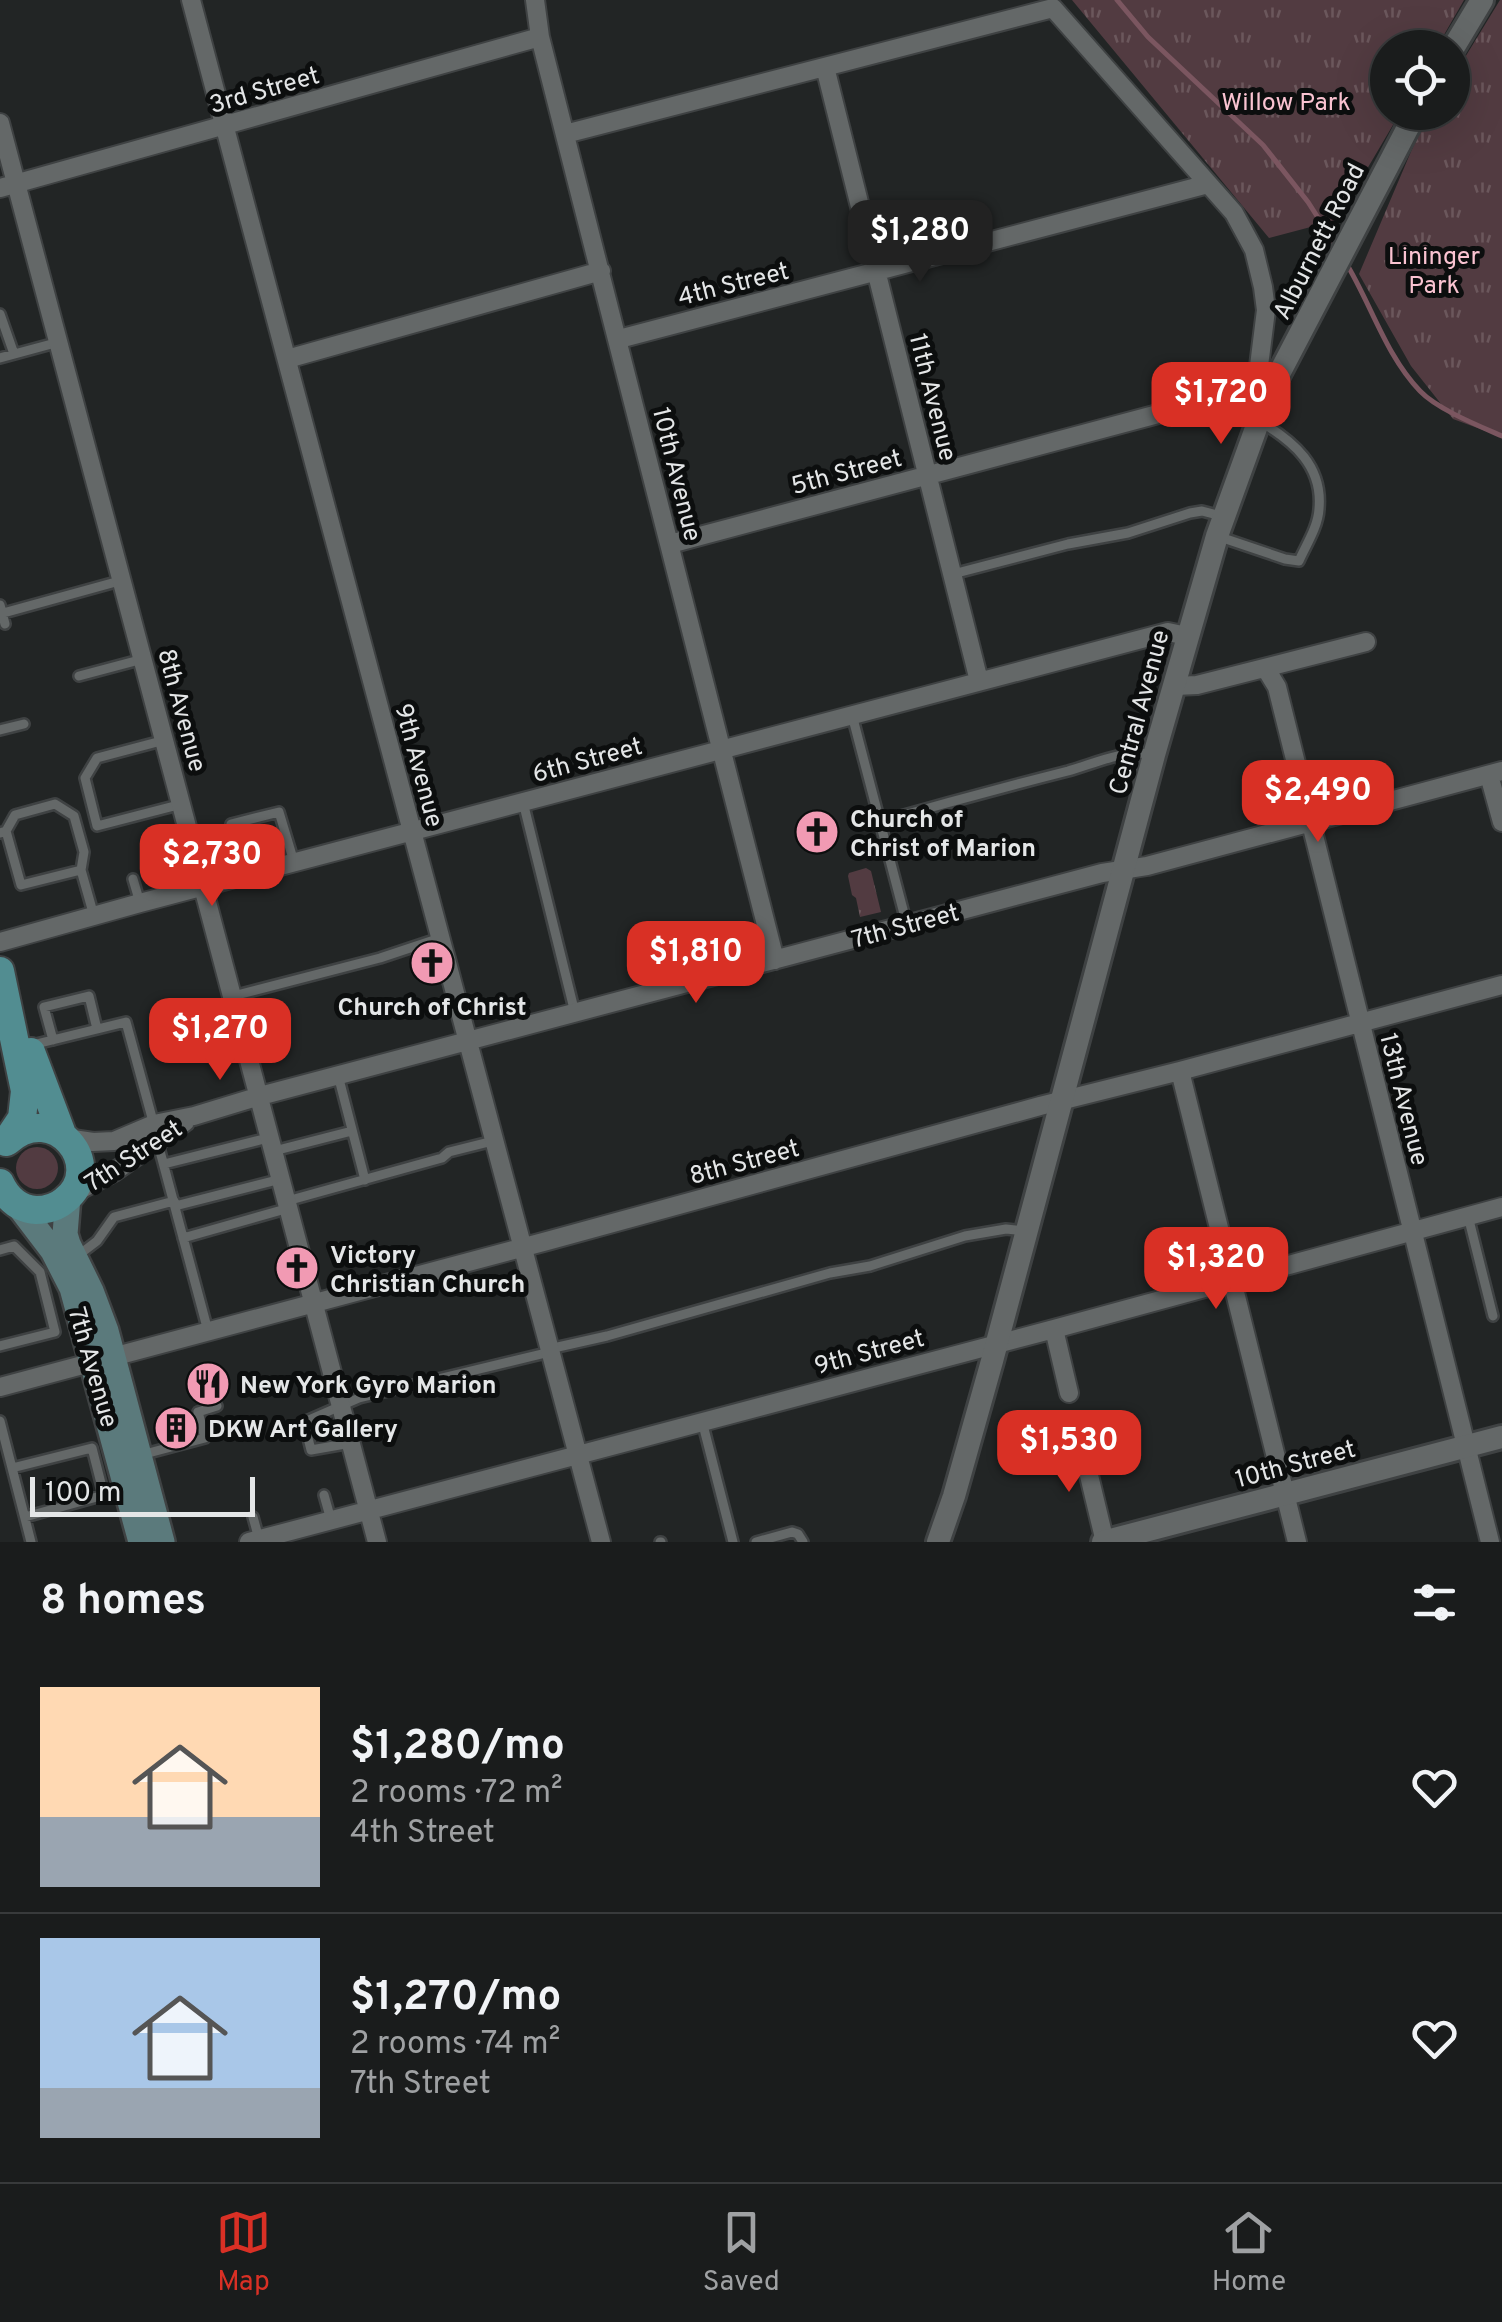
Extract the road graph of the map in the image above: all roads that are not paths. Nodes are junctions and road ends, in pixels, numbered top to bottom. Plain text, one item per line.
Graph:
1 (191, 0) edge
2 (534, 0) edge
3 (1482, 0) edge
4 (1464, 30) edge
5 (540, 37) junction
6 (825, 66) junction
7 (0, 122) edge
8 (225, 126) junction
9 (1407, 130) edge
10 (565, 134) junction
11 (1208, 184) junction
12 (8, 185) edge
13 (601, 272) junction
14 (876, 272) junction
15 (0, 314) edge
16 (618, 339) junction
17 (59, 342) junction
18 (14, 354) junction
19 (0, 358) edge
20 (287, 359) junction
21 (1268, 395) junction
22 (1259, 420) junction
23 (928, 475) junction
24 (1220, 527) junction
25 (670, 544) junction
26 (952, 574) junction
27 (122, 580) junction
28 (2, 614) edge
29 (1187, 636) junction
30 (1366, 642) dead end
31 (144, 659) junction
32 (1266, 669) junction
33 (78, 676) dead end
34 (979, 681) junction
35 (1175, 686) junction
36 (852, 715) junction
37 (24, 724) dead end
38 (0, 730) edge
39 (165, 740) junction
40 (721, 749) junction
41 (1154, 754) junction
42 (1496, 773) edge
43 (522, 802) junction
44 (182, 804) junction
45 (878, 822) junction
46 (1502, 822) edge
47 (1310, 823) junction
48 (231, 824) dead end
49 (412, 831) junction
50 (3, 832) edge
51 (294, 862) junction
52 (81, 870) junction
53 (1124, 870) junction
54 (133, 879) dead end
55 (204, 886) junction
56 (140, 903) junction
57 (92, 921) junction
58 (906, 925) junction
59 (440, 938) junction
60 (0, 942) edge
61 (0, 960) edge
62 (774, 960) junction
63 (0, 972) edge
64 (1502, 985) edge
65 (233, 996) junction
66 (574, 1013) junction
67 (5, 1020) edge
68 (1360, 1023) junction
69 (98, 1029) junction
70 (467, 1042) junction
71 (33, 1051) junction
72 (1180, 1072) junction
73 (338, 1076) junction
74 (260, 1096) junction
75 (1063, 1101) junction
76 (352, 1131) junction
77 (156, 1132) junction
78 (64, 1136) junction
79 (493, 1141) junction
80 (272, 1144) junction
81 (2, 1145) edge
82 (164, 1164) junction
83 (281, 1178) junction
84 (365, 1180) junction
85 (7, 1196) edge
86 (70, 1196) junction
87 (174, 1204) junction
88 (288, 1205) junction
89 (1502, 1206) edge
90 (1468, 1216) junction
91 (1027, 1231) junction
92 (1412, 1231) junction
93 (184, 1238) junction
94 (522, 1248) junction
95 (0, 1250) edge
96 (74, 1258) junction
97 (1232, 1280) junction
98 (314, 1303) junction
99 (80, 1315) junction
100 (1493, 1316) dead end
101 (52, 1322) junction
102 (1054, 1329) junction
103 (208, 1331) junction
104 (997, 1342) junction
105 (0, 1346) edge
106 (550, 1350) junction
107 (103, 1359) junction
108 (0, 1387) edge
109 (1069, 1393) dead end
110 (217, 1406) dead end
111 (341, 1407) junction
112 (0, 1421) edge
113 (702, 1421) junction
114 (1502, 1437) edge
115 (1080, 1438) dead end
116 (351, 1444) junction
117 (1466, 1447) junction
118 (577, 1454) junction
119 (119, 1464) junction
120 (12, 1468) junction
121 (1285, 1494) junction
122 (324, 1495) dead end
123 (954, 1496) junction
124 (368, 1510) junction
125 (253, 1516) dead end
126 (25, 1517) junction
127 (331, 1520) junction
128 (132, 1529) edge
129 (261, 1540) edge
130 (32, 1542) edge
131 (162, 1542) edge
132 (377, 1542) edge
133 (600, 1542) edge
134 (733, 1542) edge
135 (756, 1542) edge
136 (803, 1542) edge
137 (938, 1542) edge
138 (947, 1542) edge
139 (1104, 1542) edge
140 (1297, 1542) edge
141 (1490, 1542) edge

1 - 8 street, 9th Avenue
2 - 5 street, 10th Avenue
3 - 4 street
5 - 8 street, 3rd Street
5 - 10 street, 10th Avenue
6 - 10 street
6 - 11 street, Central Avenue
6 - 14 street, 11th Avenue
7 - 12 street, 8th Avenue
8 - 12 street, 3rd Street
8 - 20 street, 9th Avenue
9 - 21 street, Alburnett Road
10 - 13 street, 10th Avenue
11 - 14 street, 4th Street
11 - 21 street, Central Avenue
12 - 17 street, 8th Avenue
13 - 16 street, 10th Avenue
13 - 20 street
14 - 16 street, 4th Street
14 - 23 street, 11th Avenue
15 - 18 lane
16 - 25 street, 10th Avenue
17 - 18 lane
17 - 27 street, 8th Avenue
18 - 19 lane
20 - 49 street, 9th Avenue
21 - 22 street, Central Avenue
21 - 23 street, 5th Street
22 - 24 street, Central Avenue
22 - 24 lane
23 - 25 street, 5th Street
23 - 26 street, 11th Avenue
24 - 26 lane
24 - 29 street, Central Avenue
25 - 40 street, 10th Avenue
26 - 34 street, 11th Avenue
27 - 28 lane
27 - 31 street, 8th Avenue
29 - 34 street, 6th Street
29 - 35 street, Central Avenue
30 - 32 street
31 - 33 lane
31 - 39 street, 8th Avenue
32 - 35 street
32 - 47 street, 13th Avenue
34 - 36 street, 6th Street
35 - 41 street, Central Avenue
36 - 40 street, 6th Street
36 - 45 lane
37 - 38 lane
39 - 44 street, 8th Avenue
39 - 44 lane
40 - 43 street, 6th Street
40 - 62 street, 10th Avenue
41 - 45 lane
41 - 53 street, Central Avenue
42 - 46 street
42 - 47 street, 7th Street
43 - 49 street, 6th Street
43 - 66 lane
44 - 55 street, 8th Avenue
45 - 58 lane
47 - 53 street, 7th Street
47 - 68 street, 13th Avenue
48 - 51 lane
49 - 51 street, 6th Street
49 - 59 street, 9th Avenue
50 - 52 lane
50 - 52 lane
51 - 55 street, 6th Street
52 - 57 lane
53 - 58 street, 7th Street
53 - 75 street, Central Avenue
54 - 56 lane
55 - 56 street, 6th Street
55 - 65 street, 8th Avenue
56 - 57 street, 6th Street
57 - 60 street, 6th Street
58 - 62 street, 7th Street
59 - 65 lane
59 - 70 street, 9th Avenue
61 - 71 main road
62 - 66 street, 7th Street
63 - 67 main road
64 - 68 street, 8th Street
65 - 74 street, 8th Avenue
66 - 70 street, 7th Street
67 - 71 main road
68 - 72 street, 8th Street
68 - 92 street, 13th Avenue
69 - 71 lane
69 - 71 lane
69 - 77 lane
70 - 73 street, 7th Street
70 - 79 street, 9th Avenue
71 - 78 main road
71 - 81 main road
72 - 75 street, 8th Street
72 - 97 street
73 - 74 street, 7th Street
73 - 76 lane
74 - 77 street, 7th Street
74 - 80 street, 8th Avenue
75 - 91 street, Central Avenue
75 - 94 street, 8th Street
76 - 80 lane
76 - 84 lane
77 - 78 street, 7th Street
77 - 82 lane
77 - 86 street, 7th Street
78 - 81 main road
78 - 86 main road
79 - 84 lane
79 - 94 street, 9th Avenue
80 - 82 lane
80 - 83 street, 8th Avenue
82 - 87 lane
83 - 87 lane
83 - 88 street, 8th Avenue
84 - 88 lane
85 - 86 main road
85 - 99 main road, 7th Avenue
86 - 96 main road, 7th Avenue
87 - 93 lane
87 - 96 lane
88 - 93 lane
88 - 98 street, 8th Avenue
89 - 90 street, 9th Street
90 - 92 street, 9th Street
90 - 100 lane
91 - 104 street, Central Avenue
91 - 106 lane
92 - 97 street, 9th Street
92 - 117 street, 13th Avenue
93 - 103 lane
94 - 98 street, 8th Street
94 - 106 street, 9th Avenue
95 - 101 lane
96 - 107 main road, 7th Avenue
97 - 102 street, 9th Street
97 - 121 street
98 - 103 street, 8th Street
98 - 111 street, 8th Avenue
99 - 101 lane
99 - 107 main road, 7th Avenue
101 - 105 lane
102 - 104 street, 9th Street
102 - 109 street
103 - 107 street, 8th Street
104 - 113 street, 9th Street
104 - 123 street, Central Avenue
106 - 111 lane
106 - 118 street, 9th Avenue
107 - 108 street, 8th Street
107 - 119 main road, 7th Avenue
110 - 119 lane
111 - 116 street, 8th Avenue
111 - 116 lane
112 - 120 lane
113 - 118 street, 9th Street
113 - 134 lane
114 - 117 street, 10th Street
115 - 139 street
116 - 124 street, 8th Avenue
117 - 121 street, 10th Street
117 - 141 street, 13th Avenue
118 - 124 street, 9th Street
118 - 133 street, 9th Avenue
119 - 120 lane
119 - 126 lane
119 - 128 main road, 7th Avenue
119 - 131 main road, 7th Avenue
120 - 126 lane
121 - 139 street, 10th Street
121 - 140 street
122 - 127 lane
123 - 137 street, Central Avenue
123 - 138 street, Central Avenue
124 - 127 street, 9th Street
124 - 132 street, 8th Avenue
125 - 129 lane
126 - 130 lane
127 - 129 street, 9th Street
135 - 136 lane

